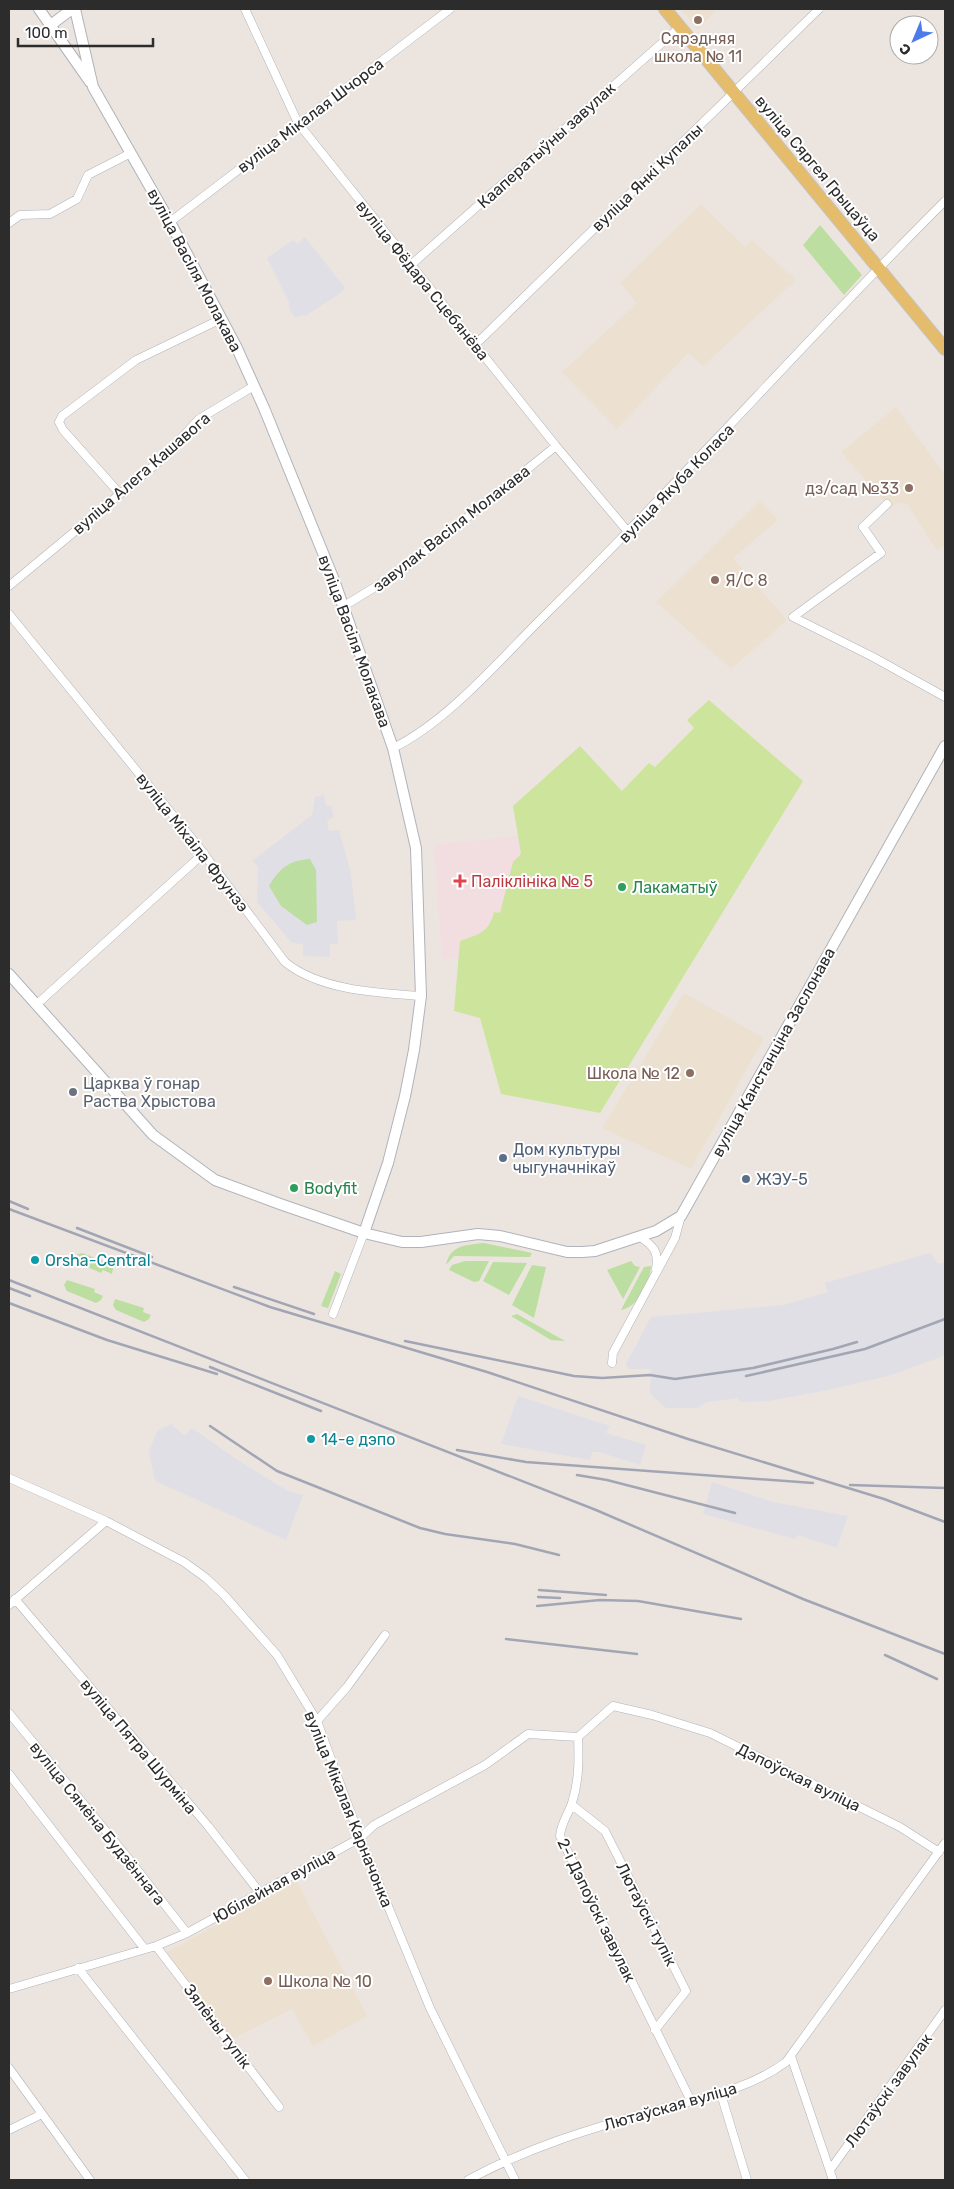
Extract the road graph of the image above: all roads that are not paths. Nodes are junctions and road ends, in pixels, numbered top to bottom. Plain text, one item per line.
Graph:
1 (39, 9) edge
2 (73, 9) edge
3 (245, 9) edge
4 (450, 9) edge
5 (665, 9) edge
6 (819, 9) edge
7 (52, 24) junction
8 (680, 27) junction
9 (93, 87) junction
10 (734, 92) junction
11 (298, 123) junction
12 (132, 153) junction
13 (945, 202) edge
14 (170, 222) junction
15 (9, 223) edge
16 (412, 264) junction
17 (879, 267) junction
18 (221, 319) junction
19 (475, 345) junction
20 (945, 349) edge
21 (254, 386) junction
22 (556, 446) junction
23 (120, 494) junction
24 (887, 504) dead end
25 (629, 533) junction
26 (9, 586) edge
27 (344, 606) junction
28 (9, 614) edge
29 (945, 697) edge
30 (945, 746) edge
31 (393, 748) junction
32 (204, 853) junction
33 (9, 974) edge
34 (421, 996) junction
35 (36, 1005) junction
36 (681, 1216) junction
37 (364, 1233) junction
38 (640, 1237) junction
39 (655, 1272) junction
40 (333, 1314) dead end
41 (612, 1363) dead end
42 (9, 1478) edge
43 (106, 1520) junction
44 (15, 1599) junction
45 (9, 1605) edge
46 (385, 1635) dead end
47 (9, 1713) edge
48 (317, 1721) junction
49 (578, 1737) junction
50 (9, 1774) edge
51 (572, 1805) junction
52 (360, 1838) junction
53 (945, 1843) edge
54 (939, 1852) junction
55 (261, 1894) junction
56 (186, 1933) junction
57 (156, 1946) junction
58 (144, 1948) junction
59 (78, 1968) junction
60 (9, 1989) edge
61 (945, 2010) edge
62 (656, 2030) junction
63 (791, 2056) junction
64 (9, 2068) edge
65 (721, 2094) junction
66 (691, 2101) junction
67 (279, 2107) dead end
68 (42, 2114) junction
69 (9, 2130) edge
70 (506, 2160) junction
71 (830, 2170) junction
72 (90, 2180) edge
73 (245, 2180) edge
74 (468, 2180) edge
75 (515, 2180) edge
76 (747, 2180) edge
77 (833, 2180) edge

1 - 7 street
2 - 7 street, вуліца Васіля Молакава
2 - 9 street, вуліца Васіля Молакава
3 - 11 street, вуліца Фёдара Сцебянёва
4 - 11 street, вуліца Мікалая Шчорса
5 - 8 main road, вуліца Сяргея Грыцаўца
6 - 10 street, вуліца Янкі Купалы
7 - 9 street
8 - 10 main road, вуліца Сяргея Грыцаўца
8 - 16 street, Кааператыўны завулак
9 - 12 street, вуліца Васіля Молакава
10 - 17 main road, вуліца Сяргея Грыцаўца
10 - 19 street, вуліца Янкі Купалы
11 - 14 street, вуліца Мікалая Шчорса
11 - 16 street, вуліца Фёдара Сцебянёва
12 - 14 street, вуліца Васіля Молакава
12 - 15 street
13 - 17 street, вуліца Якуба Коласа
14 - 18 street, вуліца Васіля Молакава
16 - 19 street, вуліца Фёдара Сцебянёва
17 - 20 main road, вуліца Сяргея Грыцаўца
17 - 25 street, вуліца Якуба Коласа
18 - 21 street, вуліца Васіля Молакава
18 - 23 street
19 - 22 street, вуліца Фёдара Сцебянёва
21 - 23 street, вуліца Алега Кашавога
21 - 27 street, вуліца Васіля Молакава
22 - 25 street, вуліца Фёдара Сцебянёва
22 - 27 street, завулак Васіля Молакава
23 - 26 street, вуліца Алега Кашавога
24 - 29 street
25 - 31 street, вуліца Якуба Коласа
27 - 31 street, вуліца Васіля Молакава
28 - 32 street, вуліца Міхаіла Фрунзэ
30 - 36 street, вуліца Канстанціна Заслонава
31 - 34 street, вуліца Васіля Молакава
32 - 34 street, вуліца Міхаіла Фрунзэ
32 - 35 street
33 - 35 street
34 - 37 street, вуліца Васіля Молакава
35 - 37 street
36 - 38 street
36 - 39 street, вуліца Канстанціна Заслонава
37 - 38 street
37 - 40 street, вуліца Васіля Молакава
38 - 39 street
39 - 41 street, вуліца Канстанціна Заслонава
42 - 43 street, вуліца Мікалая Карначонка
43 - 44 street
43 - 48 street, вуліца Мікалая Карначонка
44 - 45 street
44 - 55 street, вуліца Пятра Шурміна
46 - 48 street
47 - 56 street, вуліца Сямёна Будзённага
48 - 52 street, вуліца Мікалая Карначонка
49 - 51 street, 2-і Дэпоўскі завулак
49 - 52 street, Юбілейная вуліца
49 - 54 street, Дэпоўская вуліца
50 - 58 street
51 - 62 street, 2-і Дэпоўскі завулак
51 - 62 street, Лютаўскі тупік
52 - 55 street, Юбілейная вуліца
52 - 70 street, вуліца Мікалая Карначонка
53 - 54 street, Лютаўская вуліца
54 - 63 street, Лютаўская вуліца
55 - 56 street, Юбілейная вуліца
56 - 57 street, Юбілейная вуліца
57 - 58 street, Юбілейная вуліца
57 - 67 street, Зялёны тупік
58 - 59 street, Юбілейная вуліца
59 - 60 street, Юбілейная вуліца
59 - 73 street
61 - 71 street, Лютаўскі завулак
62 - 66 street, 2-і Дэпоўскі завулак
63 - 65 street, Лютаўская вуліца
63 - 71 street
64 - 68 street
65 - 66 street, Лютаўская вуліца
65 - 76 street
66 - 70 street, Лютаўская вуліца
68 - 69 street
68 - 72 street
70 - 74 street, Лютаўская вуліца
70 - 75 street, вуліца Мікалая Карначонка
71 - 77 street

